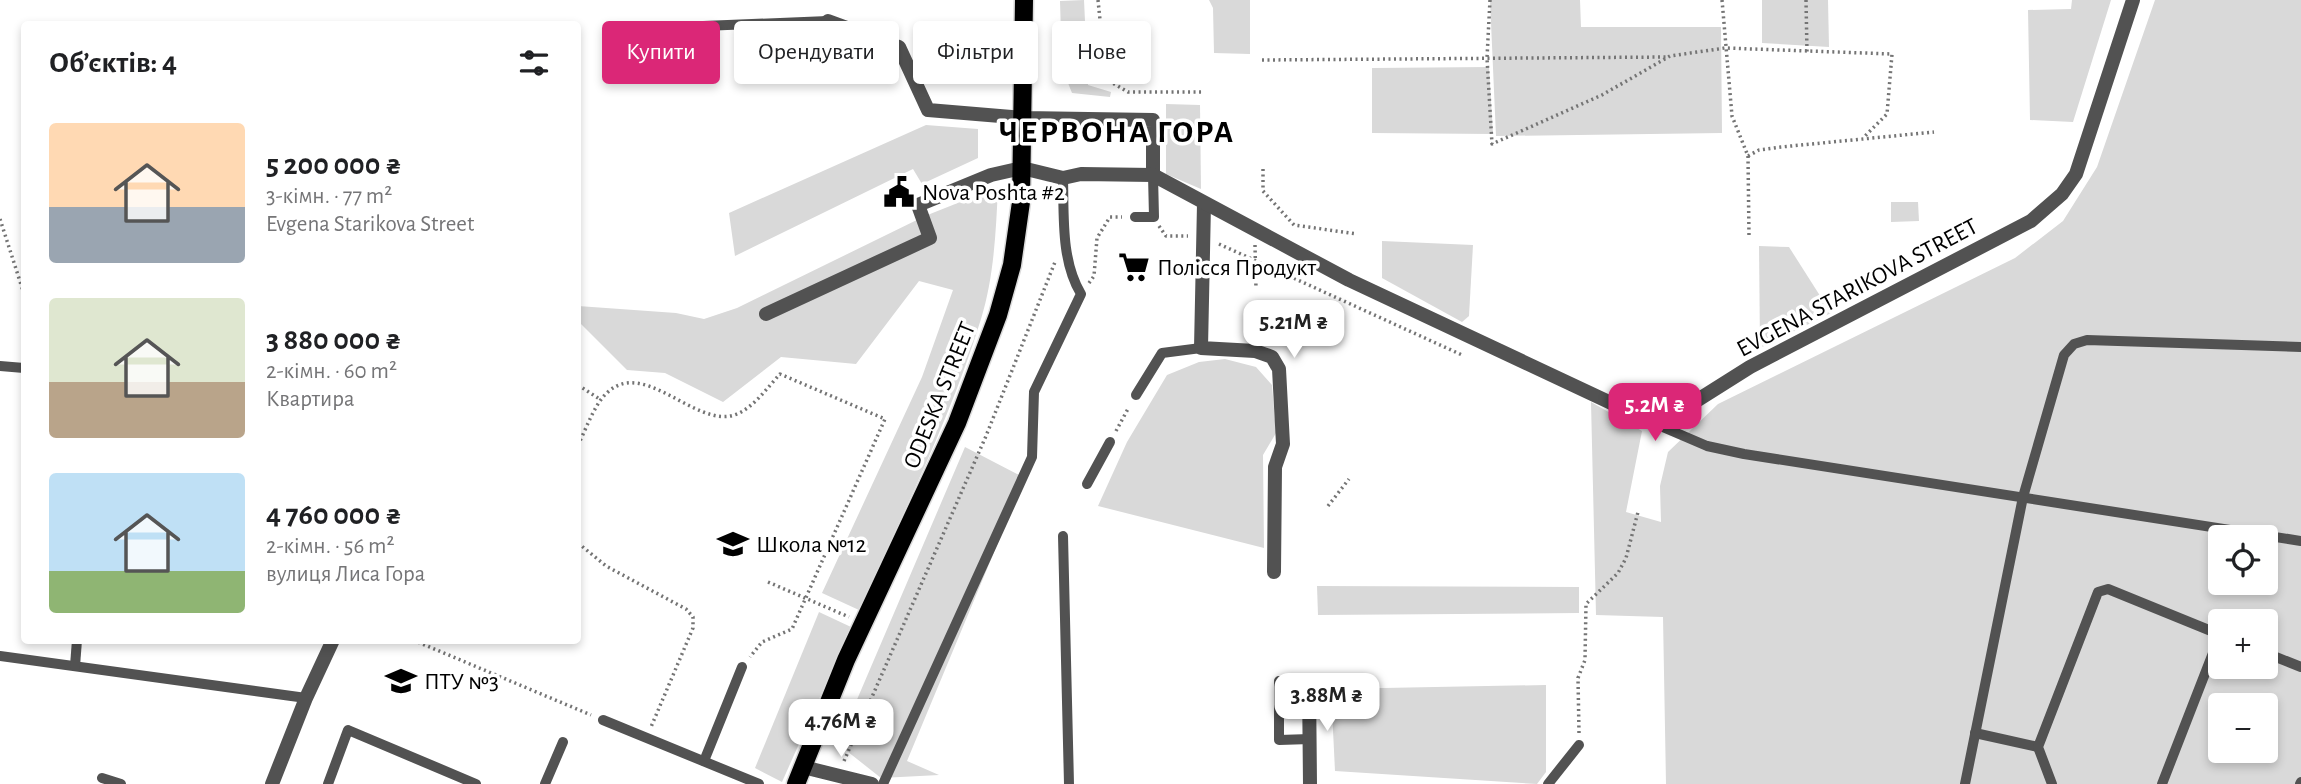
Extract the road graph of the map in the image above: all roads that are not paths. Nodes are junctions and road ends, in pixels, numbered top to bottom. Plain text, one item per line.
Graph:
1 (2133, 0) edge
2 (1026, 2) edge
3 (899, 47) edge
4 (1024, 118) junction
5 (1022, 168) junction
6 (1153, 175) junction
7 (1063, 178) junction
8 (1204, 204) junction
9 (1135, 217) road end
10 (766, 314) dead end
11 (2301, 347) edge
12 (1201, 348) junction
13 (0, 366) edge
14 (21, 368) edge
15 (1136, 395) road end
16 (1658, 425) junction
17 (1110, 442) road end
18 (1087, 484) dead end
19 (2023, 497) junction
20 (1063, 536) dead end
21 (2301, 541) edge
22 (1274, 572) dead end
23 (2208, 630) edge
24 (77, 644) edge
25 (331, 644) edge
26 (0, 656) edge
27 (2278, 658) edge
28 (75, 666) junction
29 (2208, 666) edge
30 (743, 667) road end
31 (2301, 667) edge
32 (1279, 681) dead end
33 (1309, 682) dead end
34 (306, 698) junction
35 (603, 720) road end
36 (1975, 733) junction
37 (1310, 739) junction
38 (563, 742) dead end
39 (1579, 745) road end
40 (2038, 747) junction
41 (704, 761) junction
42 (799, 776) edge
43 (102, 778) dead end
44 (837, 780) edge
45 (121, 784) edge
46 (272, 784) edge
47 (328, 784) edge
48 (476, 784) edge
49 (545, 784) edge
50 (759, 784) edge
51 (872, 784) edge
52 (883, 784) edge
53 (1069, 784) edge
54 (1310, 784) edge
55 (1548, 784) edge
56 (1965, 784) edge
57 (2052, 784) edge
58 (2162, 784) edge

1 - 16 street, EVGENA STARIKOVA STREET
2 - 4 main road, ODESKA STREET
3 - 4 street
4 - 5 main road, ODESKA STREET
4 - 6 street
5 - 7 street
5 - 10 street
5 - 42 main road, ODESKA STREET
6 - 7 street
6 - 8 street
6 - 9 lane
7 - 52 lane
8 - 12 street
8 - 16 street
11 - 19 lane
12 - 15 lane
12 - 22 street
13 - 14 lane
16 - 19 lane
17 - 18 lane
19 - 21 lane
19 - 36 lane
20 - 53 lane
23 - 40 lane
24 - 28 lane
25 - 34 street
26 - 28 lane
27 - 31 lane
28 - 34 lane
29 - 58 lane
30 - 41 lane
32 - 37 lane
33 - 37 street
34 - 46 street
35 - 41 lane
36 - 40 lane
36 - 56 lane
37 - 54 street
38 - 49 lane
39 - 55 lane
40 - 57 lane
41 - 50 lane
42 - 44 street
43 - 45 lane
44 - 51 street
47 - 48 lane

